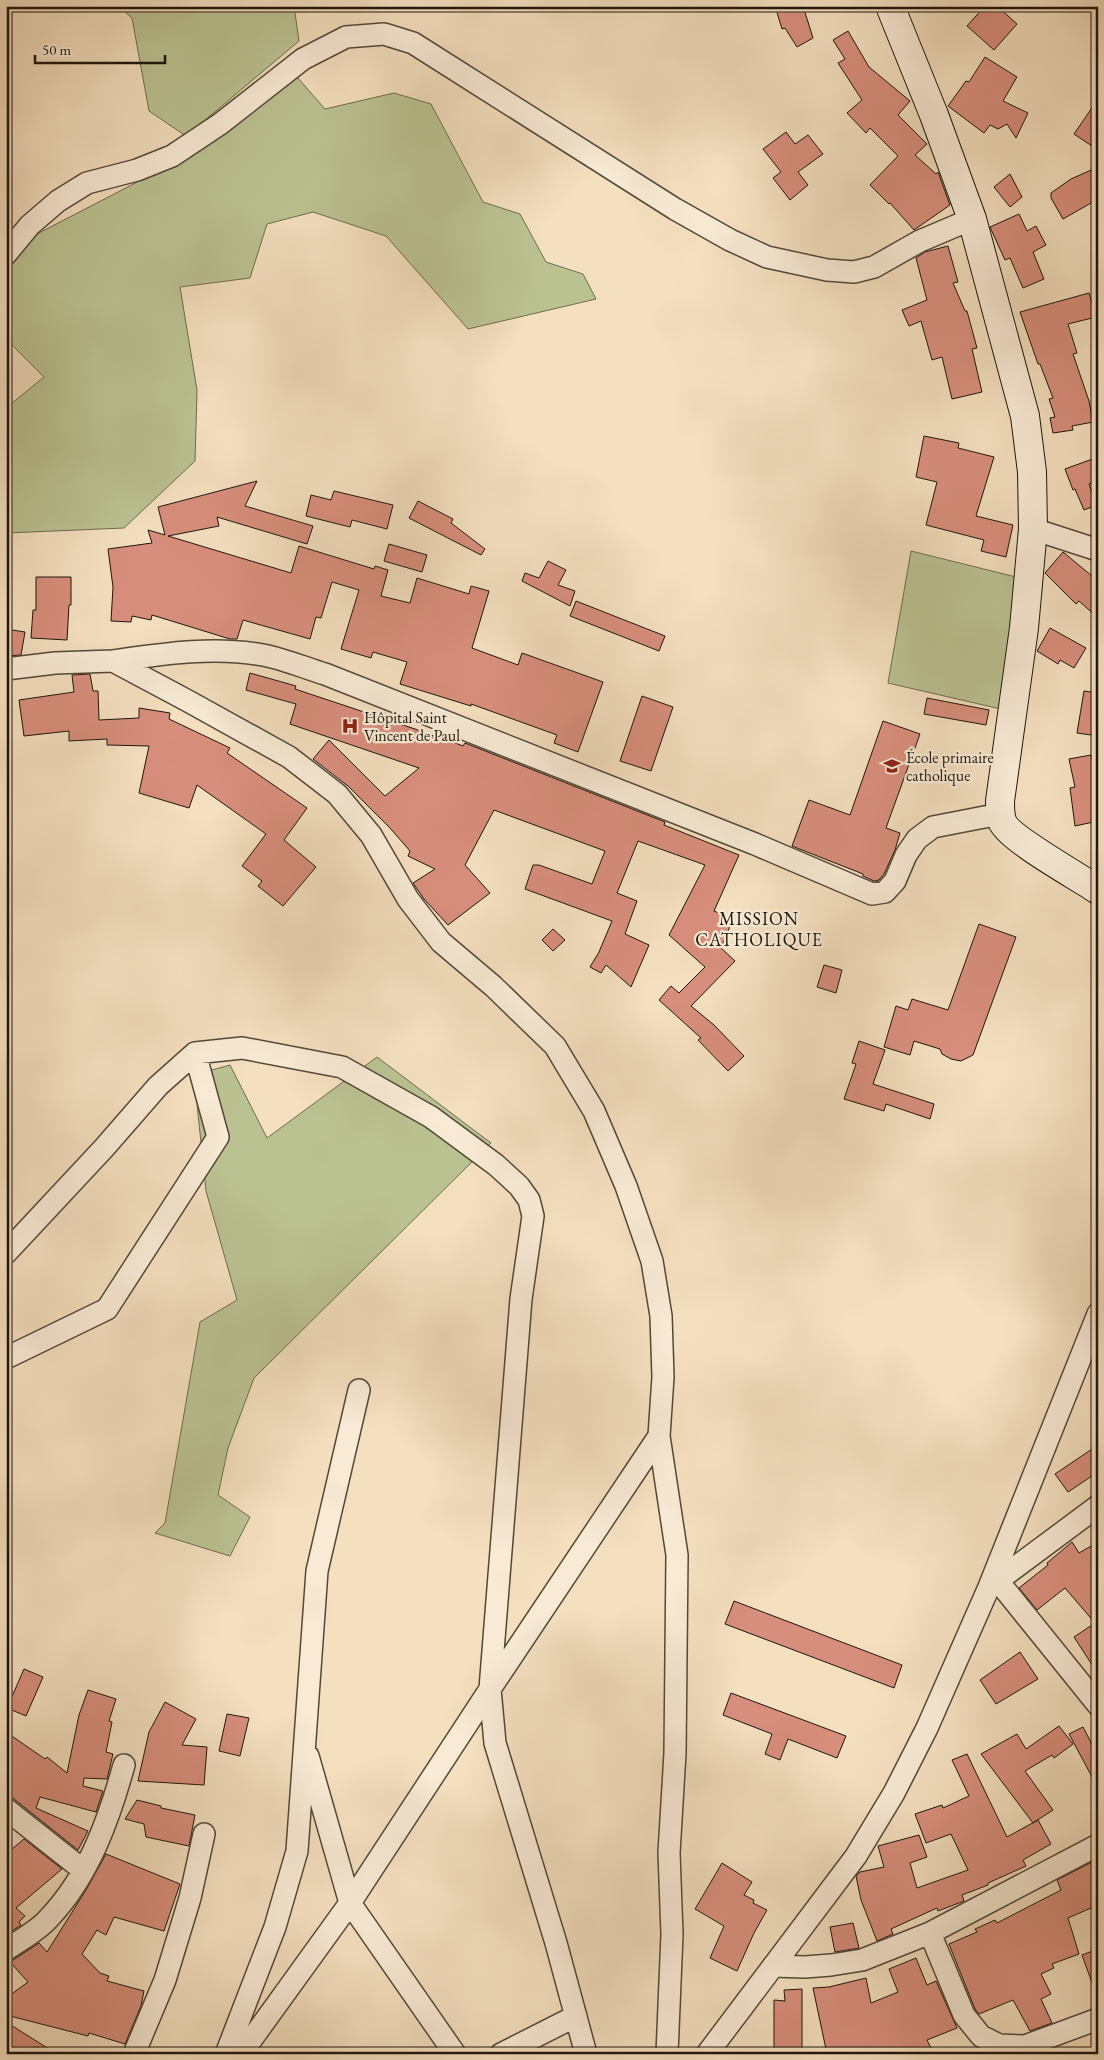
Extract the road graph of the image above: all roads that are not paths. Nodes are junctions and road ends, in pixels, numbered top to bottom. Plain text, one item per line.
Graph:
1 (890, 6) edge
2 (972, 218) junction
3 (6, 254) edge
4 (1033, 529) junction
5 (1098, 550) edge
6 (113, 661) junction
7 (6, 669) edge
8 (1000, 814) junction
9 (1097, 890) edge
10 (196, 1053) junction
11 (6, 1253) edge
12 (1098, 1314) edge
13 (6, 1358) edge
14 (359, 1390) dead end
15 (659, 1436) junction
16 (1098, 1506) edge
17 (993, 1584) junction
18 (490, 1689) junction
19 (1098, 1705) edge
20 (304, 1738) junction
21 (124, 1765) dead end
22 (6, 1809) edge
23 (204, 1834) dead end
24 (1098, 1845) edge
25 (83, 1870) junction
26 (350, 1902) junction
27 (930, 1933) junction
28 (6, 1950) edge
29 (774, 1966) junction
30 (576, 2016) junction
31 (1098, 2019) edge
32 (134, 2054) edge
33 (226, 2054) edge
34 (241, 2054) edge
35 (455, 2054) edge
36 (501, 2054) edge
37 (586, 2054) edge
38 (667, 2054) edge
39 (707, 2054) edge

1 - 2 street
2 - 3 street
2 - 4 street
4 - 5 street
4 - 8 street
6 - 7 street
6 - 8 street
6 - 15 street
8 - 9 street
10 - 11 street
10 - 13 street
10 - 18 street
12 - 17 street
14 - 20 street
15 - 18 street
15 - 38 street
16 - 17 street
17 - 19 street
17 - 29 street
18 - 26 street
18 - 30 street
20 - 26 street
20 - 33 street
21 - 25 street
22 - 25 street
23 - 32 street
24 - 27 street
25 - 28 street
26 - 34 street
26 - 35 street
27 - 29 street
27 - 31 street
29 - 39 street
30 - 36 street
30 - 37 street

